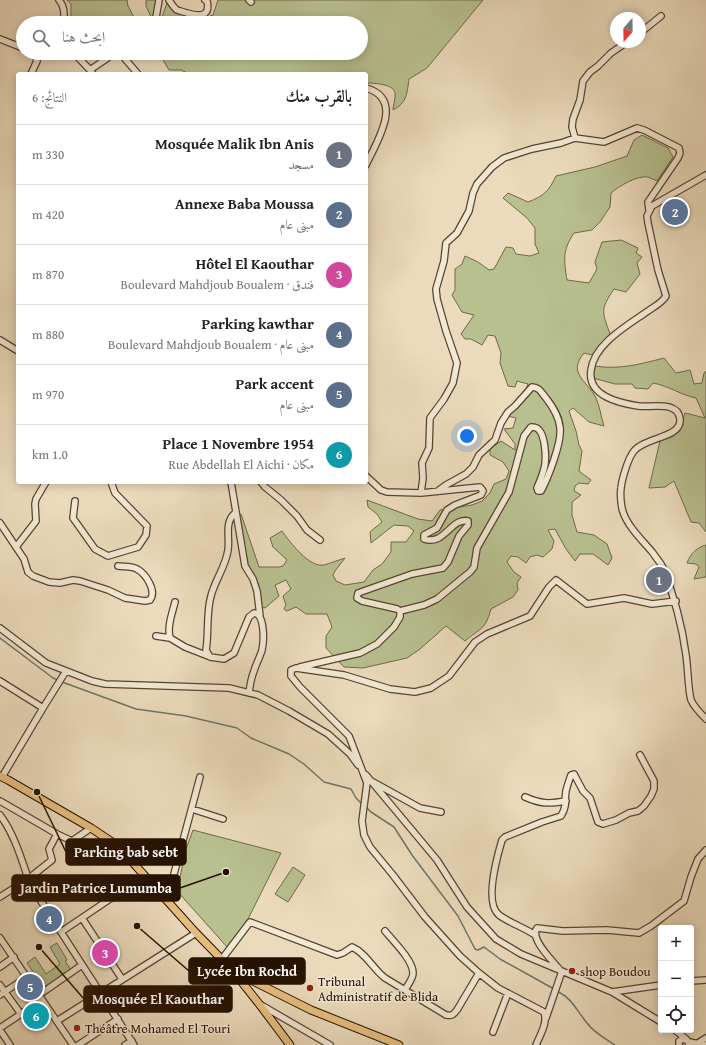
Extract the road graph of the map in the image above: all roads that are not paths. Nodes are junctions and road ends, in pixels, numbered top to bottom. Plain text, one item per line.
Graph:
1 (59, 0) edge
2 (159, 0) edge
3 (169, 0) edge
4 (207, 0) edge
5 (64, 16) edge
6 (156, 16) edge
7 (661, 16) dead end
8 (646, 28) edge
9 (0, 39) edge
10 (16, 45) edge
11 (618, 48) edge
12 (37, 60) edge
13 (80, 60) edge
14 (106, 60) edge
15 (126, 60) edge
16 (32, 72) edge
17 (91, 72) edge
18 (136, 72) edge
19 (368, 88) edge
20 (575, 138) junction
21 (368, 161) edge
22 (706, 175) edge
23 (649, 213) junction
24 (0, 340) edge
25 (16, 349) edge
26 (368, 478) edge
27 (45, 484) edge
28 (113, 484) edge
29 (231, 484) edge
30 (263, 484) edge
31 (439, 490) junction
32 (421, 492) junction
33 (75, 501) dead end
34 (236, 513) junction
35 (0, 523) edge
36 (320, 540) dead end
37 (16, 547) junction
38 (118, 566) dead end
39 (175, 602) dead end
40 (676, 602) junction
41 (400, 612) junction
42 (260, 616) junction
43 (0, 628) edge
44 (156, 636) dead end
45 (170, 638) junction
46 (208, 656) junction
47 (296, 668) junction
48 (66, 671) junction
49 (0, 681) edge
50 (249, 692) junction
51 (44, 708) junction
52 (706, 720) edge
53 (640, 755) dead end
54 (363, 771) junction
55 (1, 777) edge
56 (200, 777) dead end
57 (369, 782) junction
58 (525, 797) dead end
59 (0, 801) edge
60 (566, 801) junction
61 (192, 809) junction
62 (441, 812) dead end
63 (0, 815) edge
64 (223, 818) dead end
65 (91, 828) junction
66 (57, 834) junction
67 (706, 850) edge
68 (144, 876) junction
69 (28, 879) junction
70 (0, 897) edge
71 (167, 900) junction
72 (82, 918) junction
73 (385, 931) dead end
74 (61, 932) junction
75 (196, 933) junction
76 (535, 935) junction
77 (0, 938) edge
78 (14, 957) junction
79 (222, 959) junction
80 (82, 965) junction
81 (0, 967) edge
82 (233, 971) junction
83 (562, 971) junction
84 (479, 973) junction
85 (27, 977) junction
86 (122, 980) junction
87 (706, 980) edge
88 (694, 981) edge
89 (0, 984) edge
90 (658, 986) edge
91 (404, 990) junction
92 (612, 992) junction
93 (2, 993) edge
94 (101, 993) junction
95 (508, 993) junction
96 (41, 998) junction
97 (260, 1005) junction
98 (21, 1014) junction
99 (279, 1016) junction
100 (118, 1019) junction
101 (658, 1020) edge
102 (57, 1021) junction
103 (272, 1021) junction
104 (545, 1022) junction
105 (0, 1029) edge
106 (492, 1032) dead end
107 (673, 1033) edge
108 (678, 1033) edge
109 (706, 1038) edge
110 (688, 1042) edge
111 (133, 1043) edge
112 (678, 1043) edge
113 (698, 1043) junction
114 (10, 1045) edge
115 (74, 1045) edge
116 (125, 1045) edge
117 (290, 1045) edge
118 (330, 1045) edge
119 (399, 1045) edge
120 (536, 1045) edge
121 (706, 1045) edge

1 - 5 street
2 - 6 street
3 - 4 street
7 - 8 street
9 - 10 street
11 - 20 street
12 - 16 street
13 - 17 street
14 - 17 street
15 - 18 street
19 - 21 street
20 - 23 street
20 - 32 street
22 - 23 street
23 - 40 street
24 - 25 street
26 - 32 street
27 - 37 street
28 - 33 street
29 - 34 street
30 - 36 street
31 - 32 street
31 - 41 street
31 - 41 street
34 - 42 street
34 - 46 street
35 - 37 street
37 - 38 street
39 - 45 street
40 - 47 street
40 - 52 street
41 - 47 street
42 - 46 street
42 - 50 street
43 - 48 street
44 - 45 street
45 - 46 street
47 - 54 street
48 - 50 street
48 - 51 street
49 - 51 street
50 - 54 street
51 - 55 street
53 - 60 street
54 - 57 street
55 - 65 main road
56 - 61 street
57 - 62 street
57 - 83 street
57 - 84 street
58 - 60 street
59 - 66 street
60 - 76 street
61 - 64 street
61 - 71 street
63 - 69 street
65 - 66 street
65 - 68 main road
66 - 69 street
67 - 76 street
68 - 71 main road
68 - 72 street
69 - 70 street
69 - 74 street
71 - 75 main road
72 - 74 street
72 - 86 street
73 - 91 street
74 - 80 street
75 - 79 main road
75 - 86 street
76 - 83 street
77 - 78 street
78 - 81 street
78 - 85 street
79 - 82 main road
79 - 91 street
80 - 94 street
80 - 96 street
82 - 97 main road
82 - 119 main road
83 - 92 street
83 - 104 street
84 - 91 street
84 - 95 street
85 - 93 street
85 - 96 street
86 - 94 street
87 - 88 street
89 - 93 street
90 - 92 street
92 - 101 street
93 - 98 street
94 - 100 street
94 - 102 street
95 - 104 street
95 - 106 street
96 - 98 street
96 - 102 street
97 - 99 street
97 - 103 main road
98 - 105 street
99 - 103 street
99 - 118 street
100 - 111 street
100 - 115 street
102 - 115 street
103 - 117 main road
104 - 120 street
105 - 114 street
107 - 112 street
108 - 110 street
109 - 113 street
110 - 112 street
110 - 113 street
111 - 116 street
113 - 121 street

